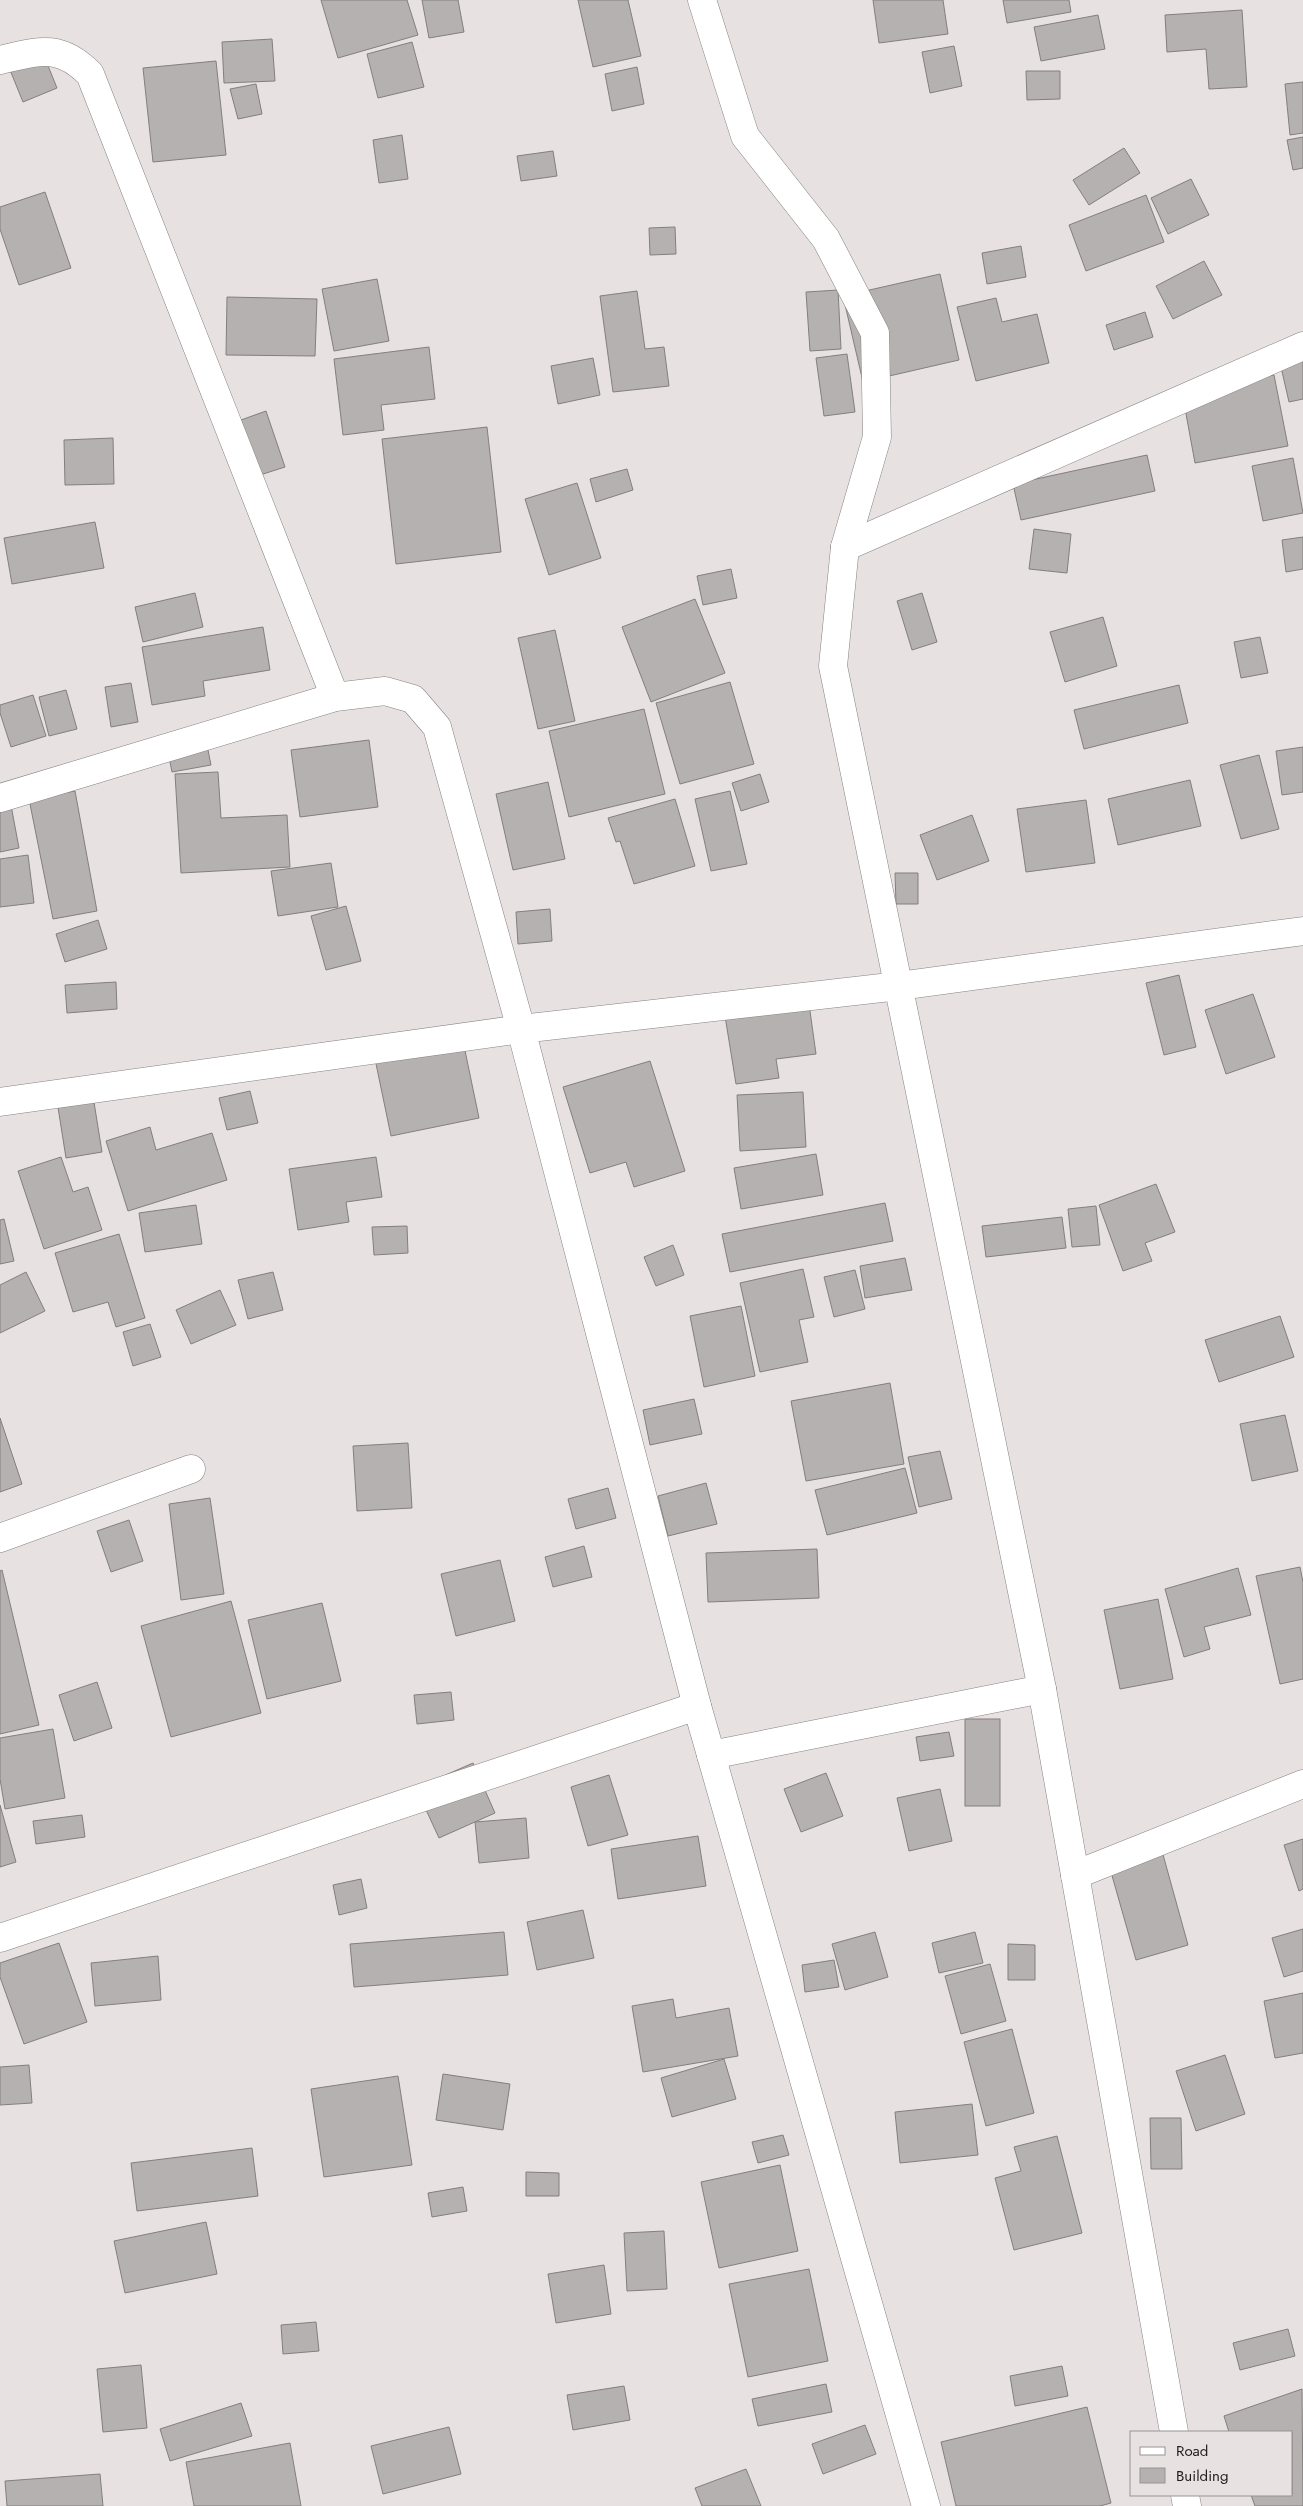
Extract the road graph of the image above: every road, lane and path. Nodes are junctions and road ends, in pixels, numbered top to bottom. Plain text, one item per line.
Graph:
1 (702, 0) edge
2 (0, 60) edge
3 (1303, 346) edge
4 (844, 547) junction
5 (335, 697) junction
6 (0, 798) edge
7 (1303, 931) edge
8 (899, 986) junction
9 (521, 1029) junction
10 (0, 1102) edge
11 (191, 1469) dead end
12 (0, 1538) edge
13 (1042, 1689) junction
14 (697, 1706) junction
15 (711, 1755) junction
16 (1303, 1784) edge
17 (1075, 1875) junction
18 (0, 1938) edge
19 (1174, 2431) edge
20 (926, 2506) edge

1 - 4 street
2 - 5 street
3 - 4 street
4 - 8 street
5 - 6 street
5 - 9 street
7 - 8 street
8 - 9 street
8 - 13 street
9 - 10 street
9 - 14 street
11 - 12 street
13 - 15 street
13 - 17 street
14 - 15 street
14 - 18 street
15 - 20 street
16 - 17 street
17 - 19 street

